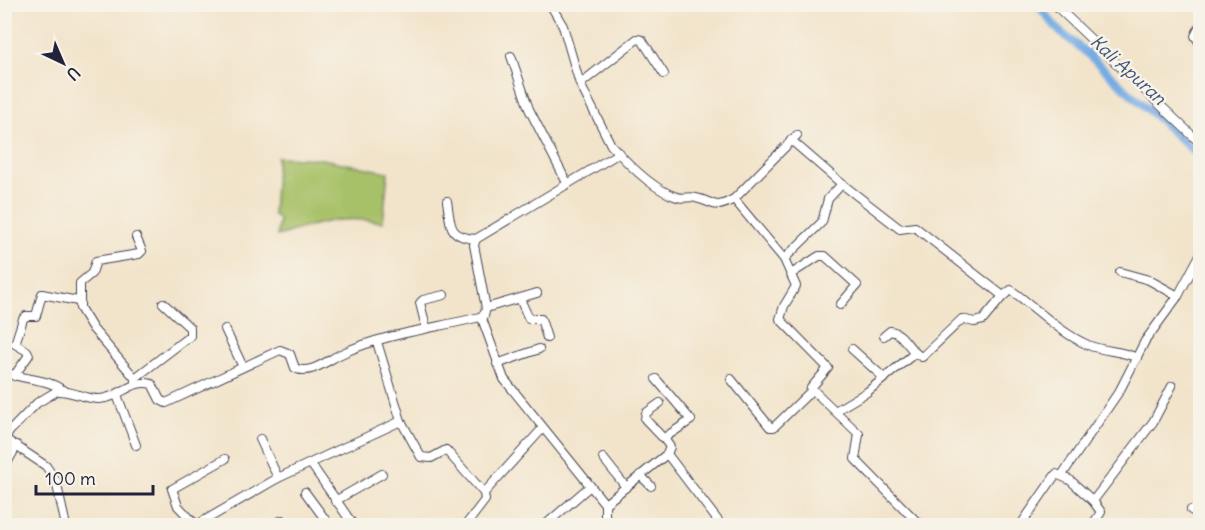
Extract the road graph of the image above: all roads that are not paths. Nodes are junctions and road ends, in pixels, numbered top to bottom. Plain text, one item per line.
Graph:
1 (550, 4) edge
2 (1054, 4) edge
3 (1200, 26) edge
4 (1200, 43) edge
5 (511, 56) dead end
6 (664, 74) dead end
7 (580, 84) junction
8 (1200, 143) edge
9 (619, 153) junction
10 (567, 183) junction
11 (842, 184) junction
12 (735, 199) junction
13 (447, 201) dead end
14 (136, 237) dead end
15 (477, 239) junction
16 (1200, 255) edge
17 (784, 259) junction
18 (1120, 272) dead end
19 (791, 274) junction
20 (537, 293) dead end
21 (444, 295) dead end
22 (1002, 296) junction
23 (1178, 296) junction
24 (520, 299) junction
25 (78, 301) junction
26 (163, 303) dead end
27 (840, 305) dead end
28 (483, 312) junction
29 (426, 327) junction
30 (225, 329) dead end
31 (884, 336) dead end
32 (547, 338) dead end
33 (376, 342) junction
34 (539, 349) dead end
35 (852, 349) dead end
36 (915, 353) junction
37 (1137, 358) junction
38 (497, 364) junction
39 (243, 366) junction
40 (4, 371) edge
41 (14, 376) junction
42 (883, 377) junction
43 (656, 379) dead end
44 (731, 380) dead end
45 (135, 381) junction
46 (1172, 386) dead end
47 (63, 390) junction
48 (812, 390) junction
49 (117, 395) junction
50 (660, 403) dead end
51 (835, 411) junction
52 (401, 422) junction
53 (543, 428) junction
54 (4, 437) edge
55 (260, 439) dead end
56 (665, 440) junction
57 (136, 445) dead end
58 (17, 446) junction
59 (667, 454) junction
60 (603, 458) dead end
61 (225, 459) dead end
62 (7, 463) dead end
63 (311, 464) junction
64 (382, 474) dead end
65 (640, 475) junction
66 (1062, 475) junction
67 (278, 478) junction
68 (589, 486) junction
69 (651, 486) dead end
70 (626, 487) junction
71 (305, 492) dead end
72 (484, 493) junction
73 (335, 501) junction
74 (1093, 501) junction
75 (605, 504) junction
76 (1191, 510) dead end
77 (1200, 515) edge
78 (66, 525) edge
79 (196, 525) edge
80 (272, 525) edge
81 (289, 525) edge
82 (330, 525) edge
83 (354, 525) edge
84 (465, 525) edge
85 (544, 525) edge
86 (613, 525) edge
87 (722, 525) edge
88 (921, 525) edge
89 (1020, 525) edge
90 (1092, 525) edge

1 - 7 street
2 - 8 street
3 - 4 street
5 - 10 street
6 - 7 street
7 - 9 street
9 - 10 street
9 - 12 street
10 - 15 street
11 - 12 street
11 - 17 street
11 - 22 street
12 - 17 street
13 - 15 street
14 - 25 street
15 - 28 street
16 - 23 street
17 - 19 street
18 - 23 street
19 - 27 street
19 - 48 street
20 - 24 street
21 - 29 street
22 - 36 street
22 - 37 street
23 - 37 street
24 - 28 street
24 - 32 street
25 - 41 street
25 - 45 street
26 - 45 street
28 - 29 street
28 - 38 street
29 - 33 street
30 - 39 street
31 - 36 street
33 - 39 street
33 - 52 street
34 - 38 street
35 - 42 street
36 - 42 street
37 - 66 street
38 - 53 street
39 - 45 street
40 - 41 street
41 - 47 street
42 - 51 street
43 - 56 street
44 - 48 street
45 - 49 street
46 - 74 street
47 - 49 street
47 - 54 street
48 - 51 street
49 - 57 street
50 - 56 street
51 - 88 street
52 - 63 street
52 - 72 street
53 - 68 street
53 - 72 street
54 - 58 street
55 - 67 street
56 - 59 street
58 - 62 street
58 - 78 street
59 - 65 street
59 - 87 street
60 - 70 street
61 - 79 street
63 - 67 street
63 - 73 street
64 - 73 street
65 - 69 street
65 - 70 street
66 - 74 street
66 - 89 street
67 - 79 street
68 - 75 street
68 - 85 street
70 - 75 street
71 - 82 street
72 - 84 street
73 - 83 street
74 - 90 street
75 - 86 street
76 - 77 street
80 - 81 street

